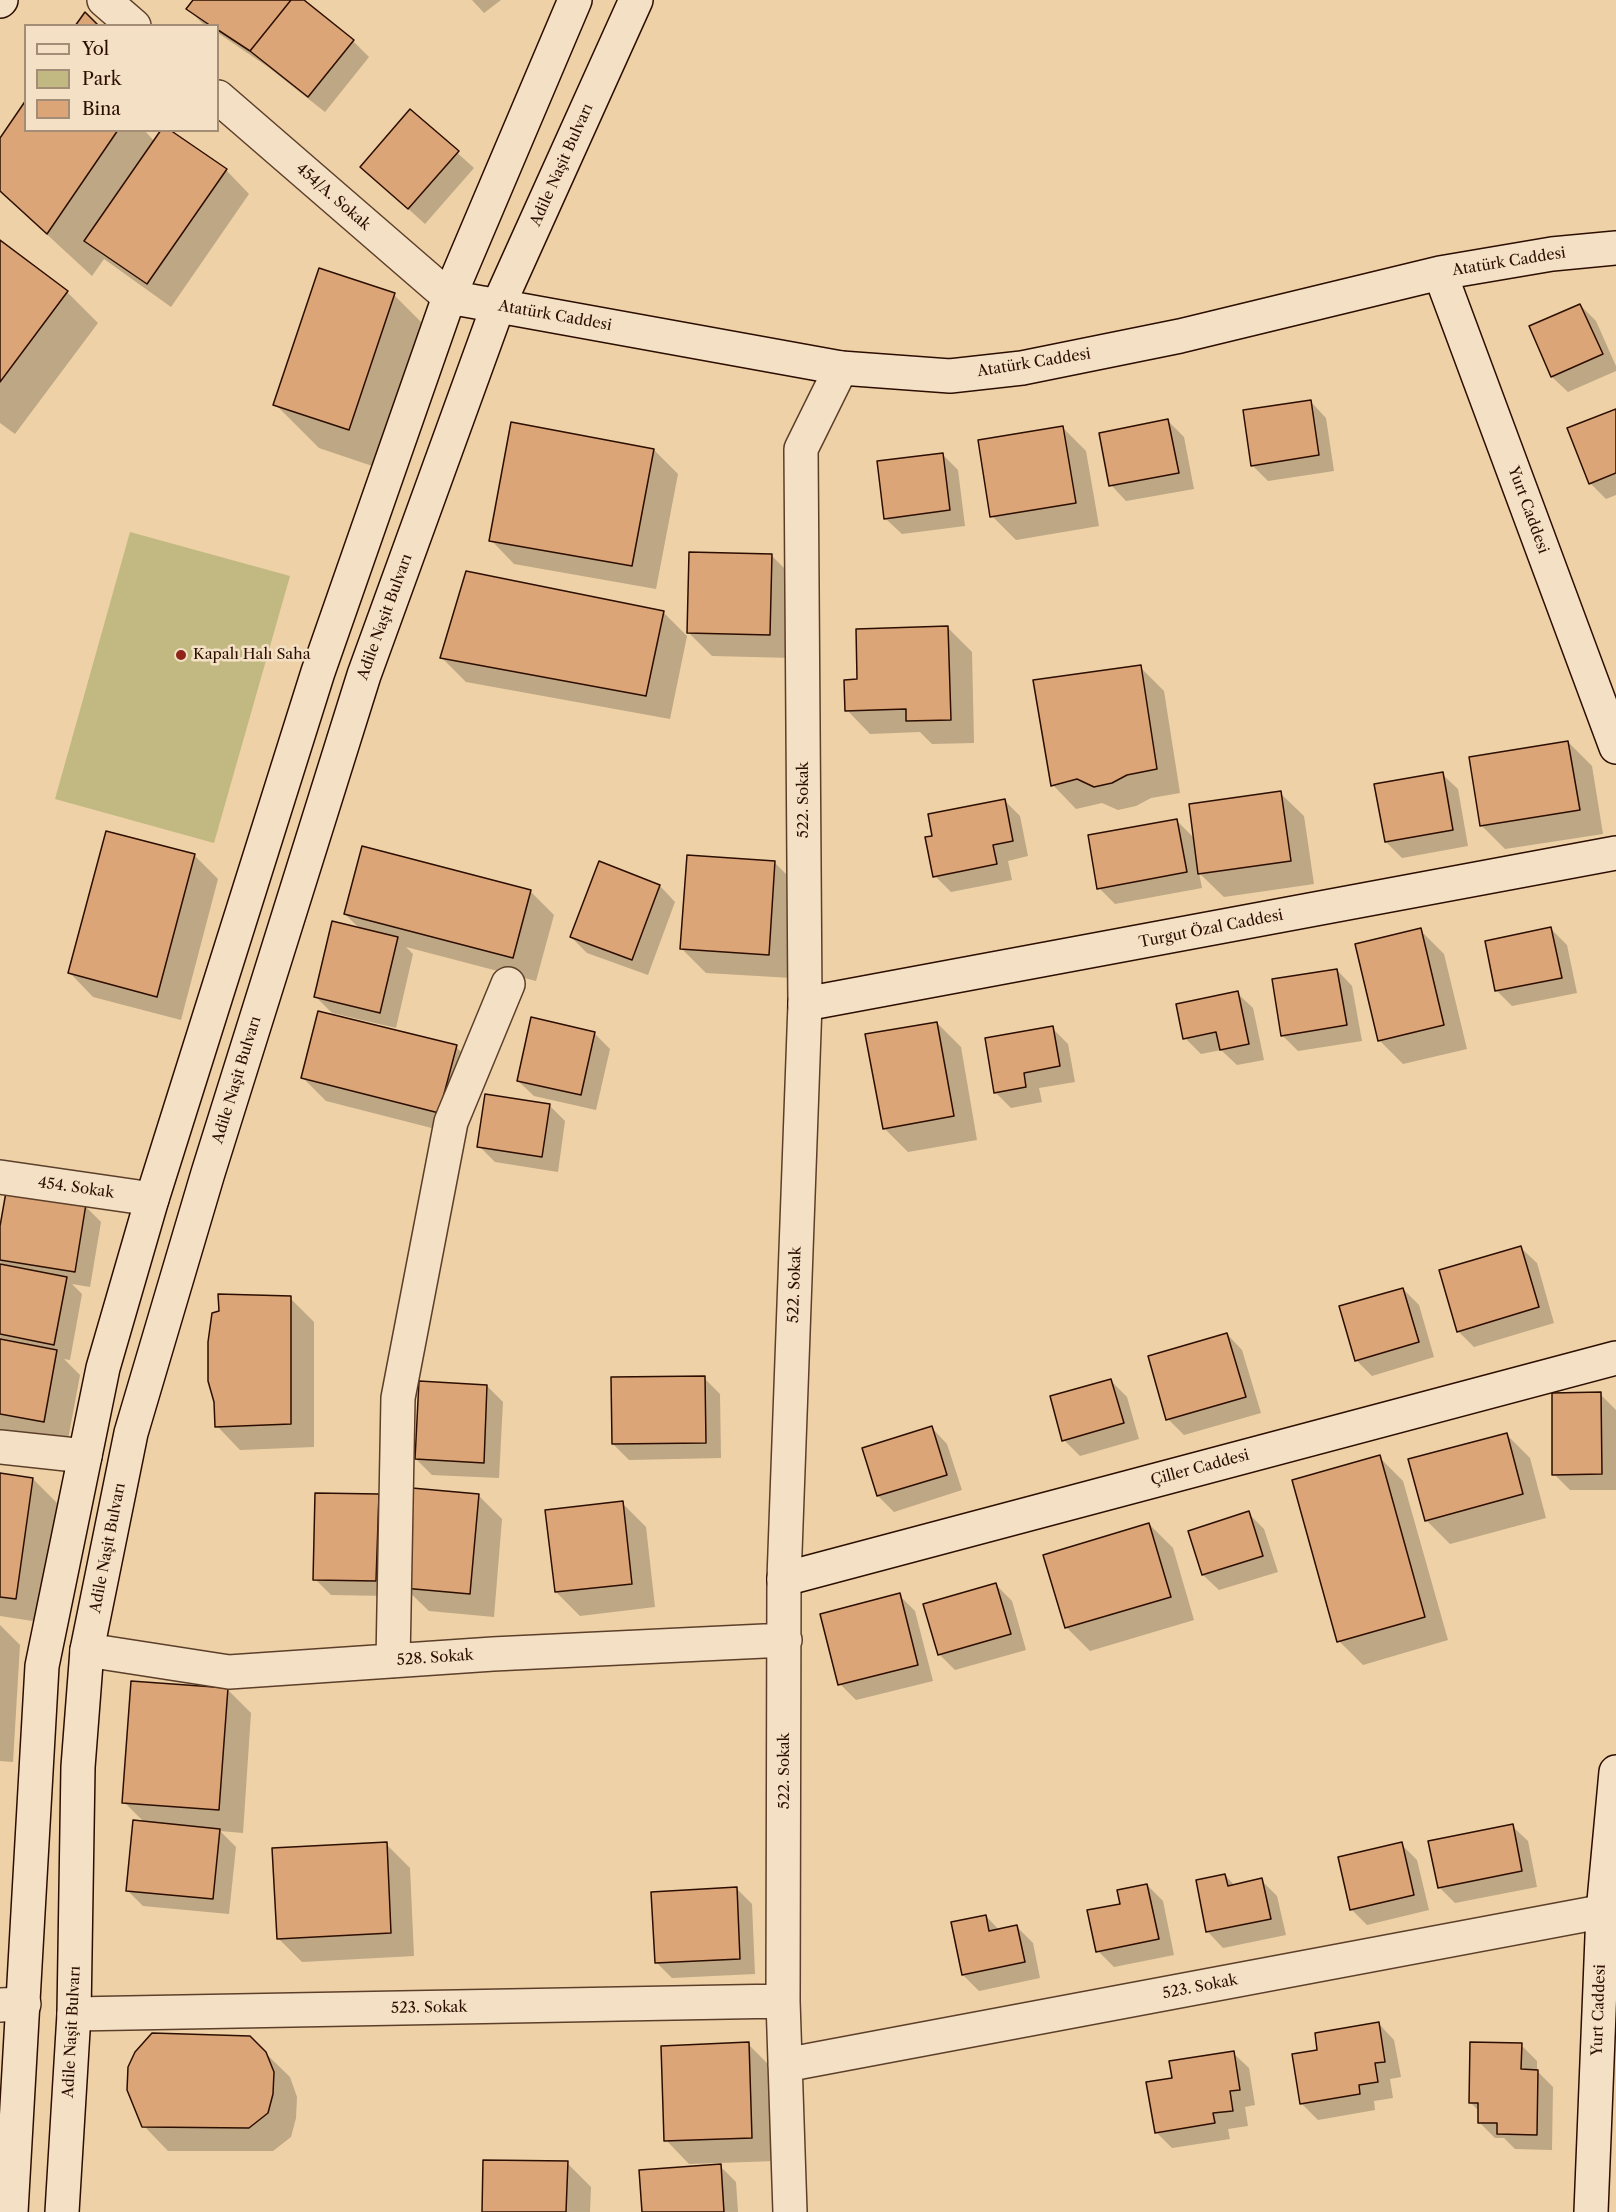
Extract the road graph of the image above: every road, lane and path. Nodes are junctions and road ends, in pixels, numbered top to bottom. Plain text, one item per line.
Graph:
1 (104, 0) edge
2 (575, 0) edge
3 (636, 0) edge
4 (132, 24) edge
5 (219, 99) edge
6 (1616, 248) edge
7 (1440, 273) junction
8 (449, 297) junction
9 (498, 306) junction
10 (841, 368) junction
11 (1616, 747) edge
12 (1616, 853) edge
13 (508, 984) dead end
14 (806, 1004) junction
15 (0, 1177) edge
16 (152, 1199) junction
17 (1616, 1358) edge
18 (0, 1447) edge
19 (85, 1456) junction
20 (784, 1579) junction
21 (785, 1640) junction
22 (87, 1650) junction
23 (393, 1661) junction
24 (1616, 1772) edge
25 (1610, 1911) edge
26 (783, 2001) junction
27 (12, 2005) edge
28 (74, 2014) junction
29 (785, 2065) junction
30 (11, 2212) edge
31 (62, 2212) edge
32 (790, 2212) edge
33 (1592, 2212) edge

1 - 4 street
2 - 8 street
3 - 9 street, Adile Naşit Bulvarı
5 - 8 street, 454/A. Sokak
6 - 7 street, Atatürk Caddesi
7 - 10 street, Atatürk Caddesi
7 - 11 street, Yurt Caddesi
8 - 9 street, Atatürk Caddesi
8 - 16 street
9 - 10 street, Atatürk Caddesi
9 - 22 street, Adile Naşit Bulvarı
10 - 14 street, 522. Sokak
12 - 14 street, Turgut Özal Caddesi
13 - 23 street
14 - 20 street, 522. Sokak
15 - 16 street, 454. Sokak
16 - 19 street
17 - 20 street, Çiller Caddesi
18 - 19 street
19 - 27 street
20 - 21 street, 522. Sokak
21 - 23 street, 528. Sokak
21 - 26 street, 522. Sokak
22 - 23 street, 528. Sokak
22 - 28 street, Adile Naşit Bulvarı
24 - 25 street, Yurt Caddesi
25 - 29 street, 523. Sokak
25 - 33 street, Yurt Caddesi
26 - 28 street, 523. Sokak
26 - 29 street, 522. Sokak
27 - 30 street
28 - 31 street, Adile Naşit Bulvarı
29 - 32 street, 522. Sokak

